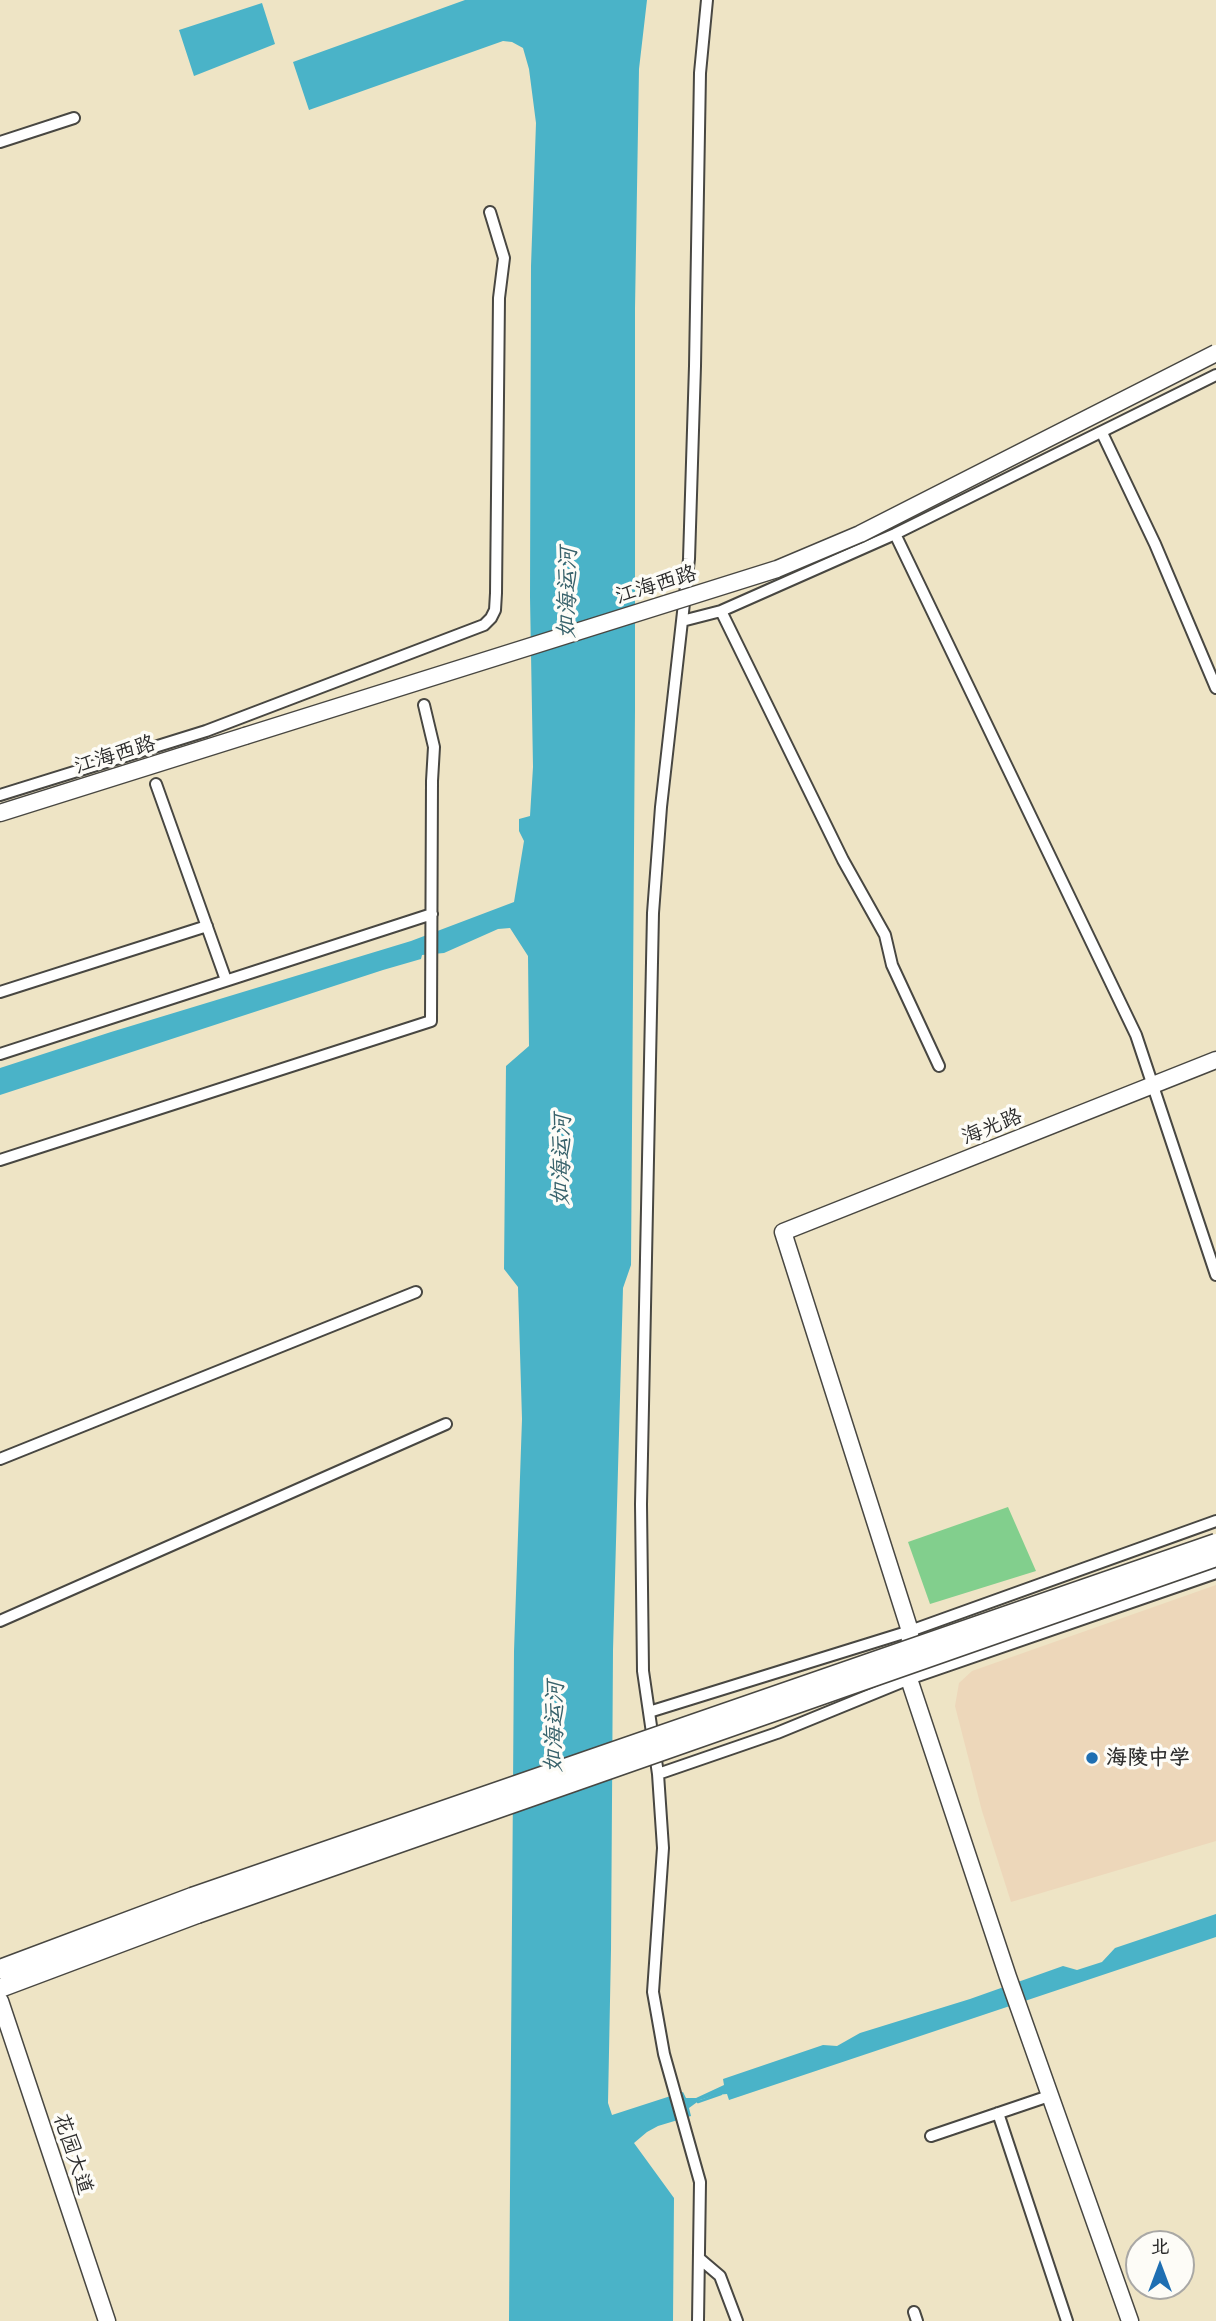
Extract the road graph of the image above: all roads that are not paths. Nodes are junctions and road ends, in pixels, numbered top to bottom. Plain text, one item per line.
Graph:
1 (707, 0) edge
2 (74, 118) dead end
3 (0, 142) edge
4 (490, 212) dead end
5 (1216, 353) edge
6 (1216, 375) edge
7 (1102, 433) junction
8 (895, 534) junction
9 (721, 611) junction
10 (682, 621) junction
11 (1216, 688) edge
12 (425, 705) dead end
13 (156, 784) dead end
14 (0, 795) edge
15 (0, 813) edge
16 (432, 914) junction
17 (207, 926) junction
18 (226, 980) junction
19 (0, 992) edge
20 (0, 1054) edge
21 (1216, 1060) edge
22 (940, 1066) dead end
23 (1154, 1085) junction
24 (0, 1160) edge
25 (1216, 1275) edge
26 (416, 1292) dead end
27 (446, 1424) dead end
28 (0, 1459) edge
29 (1216, 1521) edge
30 (1216, 1543) edge
31 (1216, 1557) edge
32 (1216, 1573) edge
33 (0, 1621) edge
34 (910, 1631) junction
35 (909, 1679) junction
36 (649, 1712) junction
37 (658, 1774) junction
38 (194, 1906) junction
39 (0, 1969) edge
40 (0, 1988) edge
41 (0, 2001) edge
42 (1049, 2096) junction
43 (998, 2113) junction
44 (931, 2136) dead end
45 (699, 2259) junction
46 (107, 2321) edge
47 (698, 2321) edge
48 (737, 2321) edge
49 (1067, 2321) edge
50 (1130, 2321) edge

1 - 10 street
2 - 3 street
4 - 14 street
5 - 15 street, 江海西路, bridge
6 - 7 street
7 - 8 street
7 - 11 street
8 - 9 street
8 - 23 street
9 - 10 street
9 - 22 street
10 - 36 street
12 - 16 street
13 - 17 street
16 - 18 street
16 - 24 street
17 - 18 street
17 - 19 street
18 - 20 street
21 - 23 street, 海光路
23 - 25 street
23 - 34 street, 海光路
26 - 28 street
27 - 33 street
29 - 34 street
30 - 38 main road, bridge
31 - 38 main road, bridge
32 - 35 street
34 - 35 street
34 - 36 street
35 - 37 street
35 - 42 street
36 - 37 street
37 - 45 street
38 - 39 main road
38 - 40 main road
41 - 46 street, 花园大道
42 - 43 street
42 - 50 street
43 - 44 street
43 - 49 street
45 - 47 street
45 - 48 street

